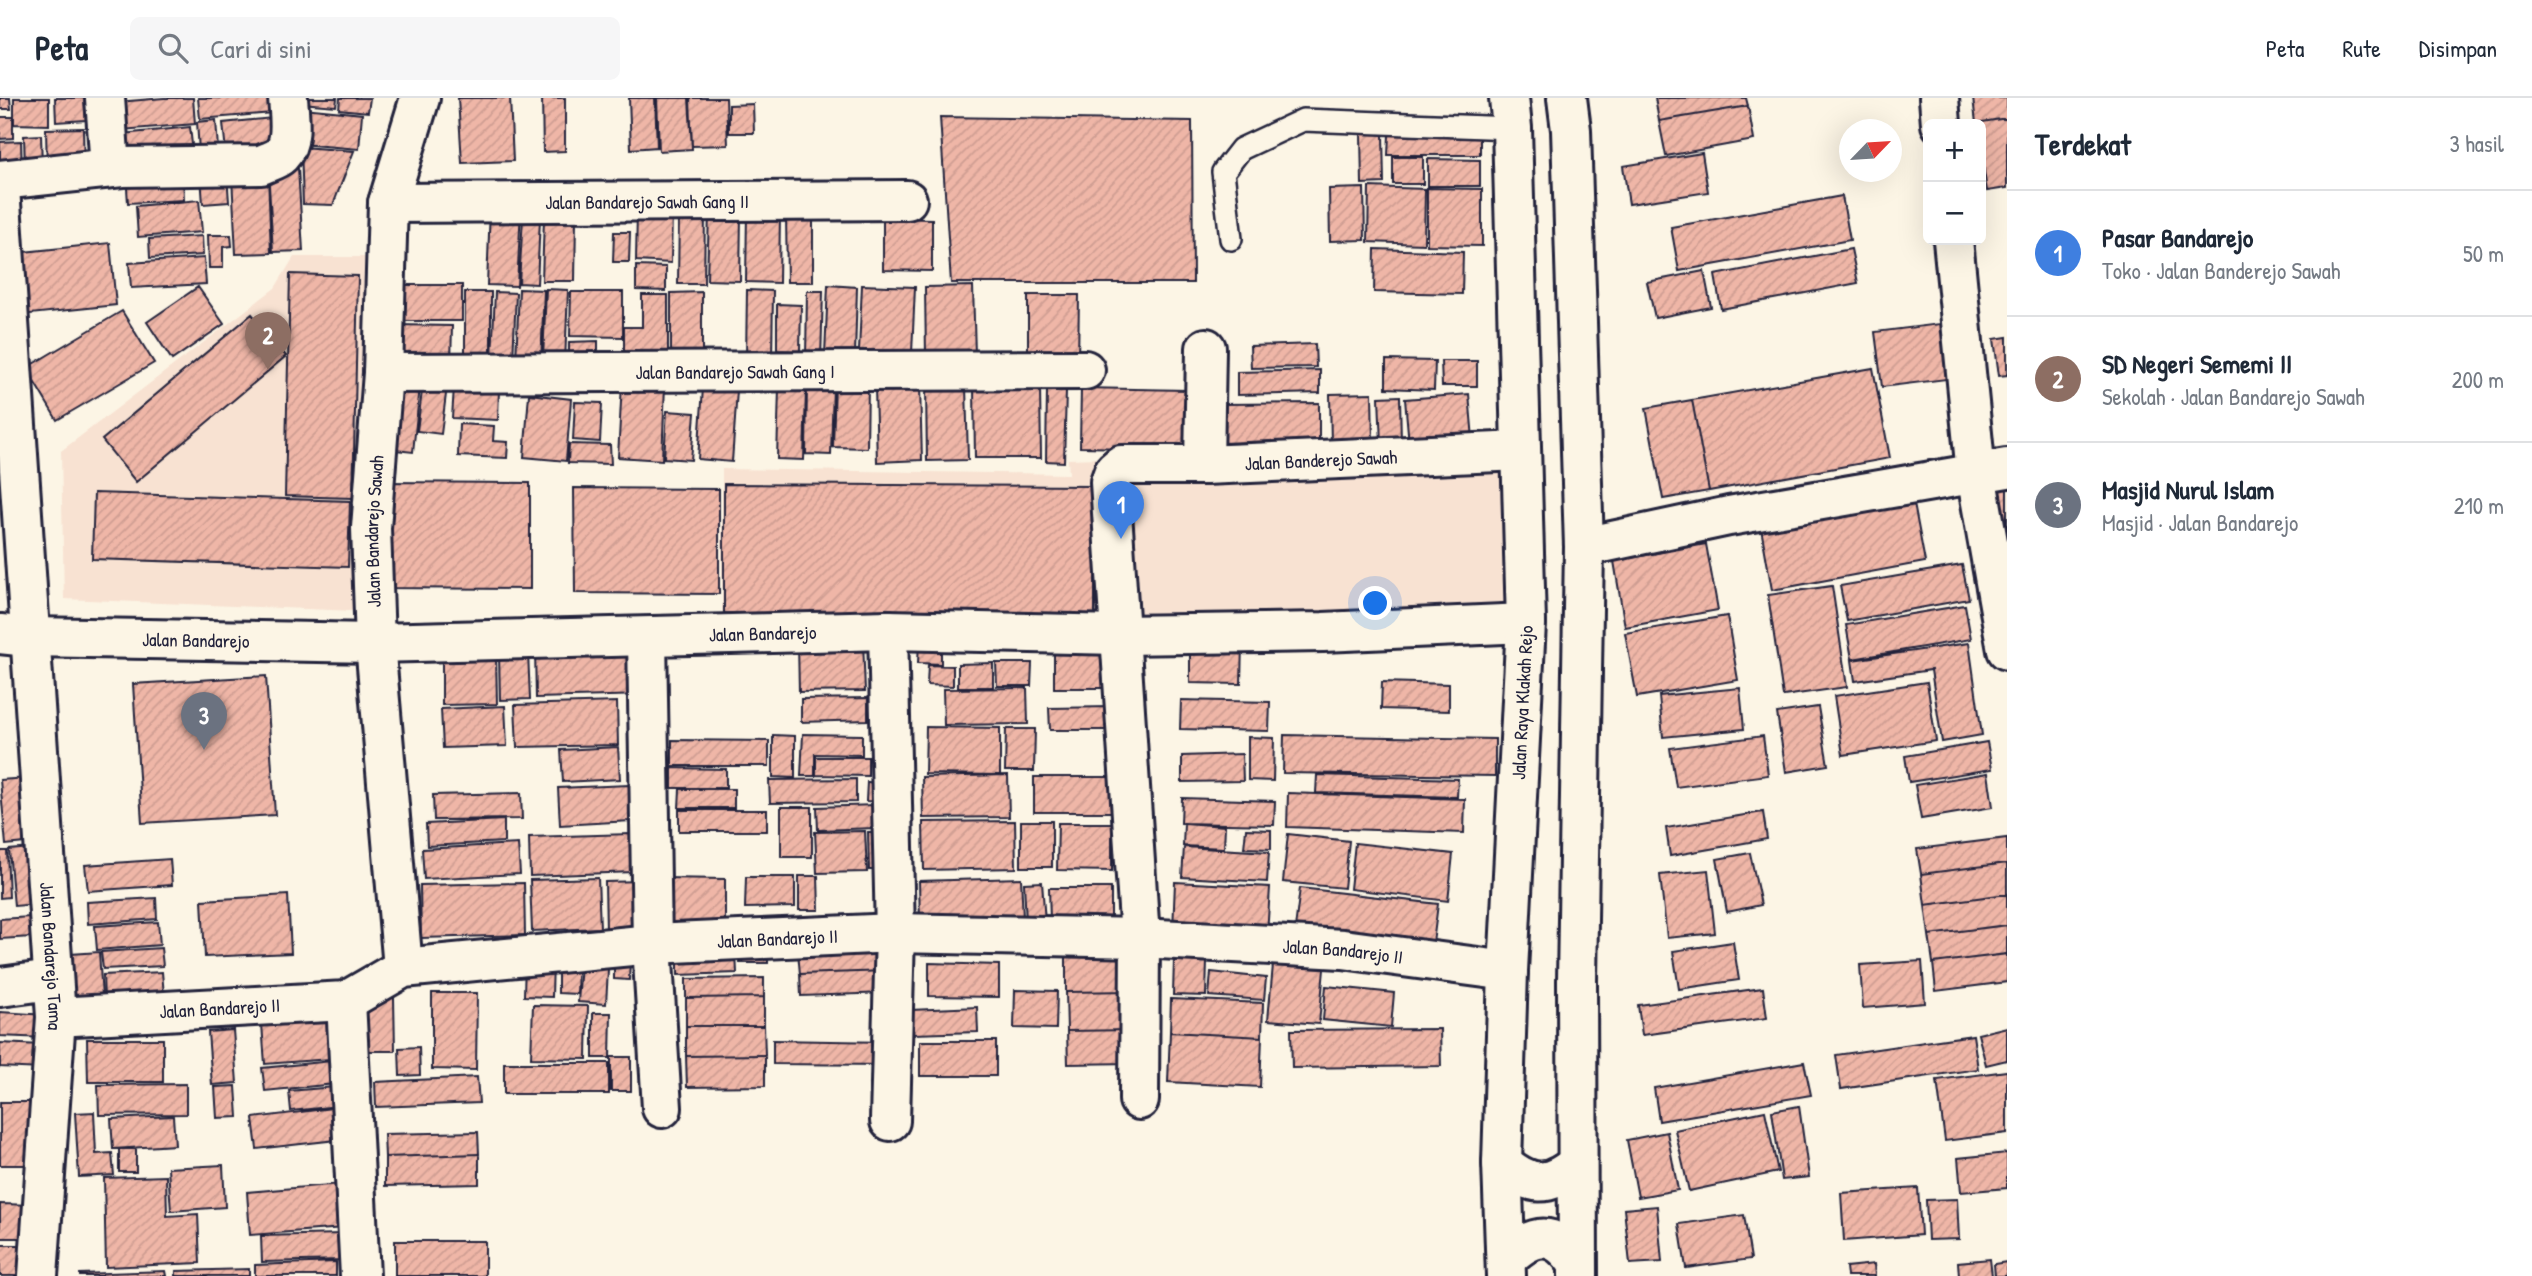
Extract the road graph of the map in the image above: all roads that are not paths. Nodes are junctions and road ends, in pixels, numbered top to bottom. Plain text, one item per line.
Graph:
1 (105, 98) edge
2 (288, 98) edge
3 (420, 98) edge
4 (1939, 98) edge
5 (1510, 113) edge
6 (1569, 114) edge
7 (1941, 119) edge
8 (110, 168) junction
9 (0, 180) edge
10 (0, 188) edge
11 (906, 200) dead end
12 (388, 203) junction
13 (1231, 239) dead end
14 (1954, 245) edge
15 (1206, 348) dead end
16 (1086, 370) dead end
17 (383, 373) junction
18 (1521, 451) junction
19 (1204, 466) junction
20 (1991, 471) edge
21 (1584, 547) junction
22 (1526, 623) junction
23 (888, 630) junction
24 (15, 635) edge
25 (1119, 635) junction
26 (648, 638) junction
27 (375, 643) junction
28 (2007, 648) edge
29 (895, 933) junction
30 (1140, 938) junction
31 (652, 944) junction
32 (403, 968) junction
33 (1508, 971) junction
34 (0, 987) edge
35 (54, 998) junction
36 (346, 1001) junction
37 (1139, 1100) dead end
38 (662, 1108) dead end
39 (890, 1121) dead end
40 (1502, 1163) junction
41 (1577, 1164) junction
42 (1506, 1267) edge
43 (1577, 1269) edge
44 (38, 1276) edge
45 (360, 1276) edge

1 - 8 street
2 - 8 street
3 - 12 street, Jalan Bandarejo Sawah
4 - 7 street
5 - 13 lane
5 - 18 street, Jalan Raya Klakah Rejo
6 - 21 street
8 - 9 street
10 - 24 street, Jalan Bandarejo Tama
11 - 12 street, Jalan Bandarejo Sawah Gang II
12 - 17 street, Jalan Bandarejo Sawah
14 - 20 street
15 - 19 street
16 - 17 street, Jalan Bandarejo Sawah Gang I
17 - 27 street, Jalan Bandarejo Sawah
18 - 19 street, Jalan Banderejo Sawah
18 - 22 street, Jalan Raya Klakah Rejo
19 - 25 street, Jalan Banderejo Sawah
20 - 21 street
20 - 28 street
21 - 41 street
22 - 25 street, Jalan Bandarejo
22 - 33 street, Jalan Raya Klakah Rejo
23 - 25 street, Jalan Bandarejo
23 - 26 street, Jalan Bandarejo
23 - 29 street
24 - 27 street, Jalan Bandarejo
24 - 35 street, Jalan Bandarejo Tama
25 - 30 street
26 - 27 street, Jalan Bandarejo
26 - 31 street
27 - 32 street, Jalan Bandarejo Sawah
29 - 30 street, Jalan Bandarejo II
29 - 31 street, Jalan Bandarejo II
29 - 39 street
30 - 33 street, Jalan Bandarejo II
30 - 37 street
31 - 32 street, Jalan Bandarejo II
31 - 38 street
32 - 36 street, Jalan Bandarejo II
33 - 40 street, Jalan Raya Klakah Rejo
34 - 35 street, Jalan Bandarejo II
35 - 36 street, Jalan Bandarejo II
35 - 44 street, Jalan Bandarejo Tama
36 - 45 street
40 - 41 street
40 - 42 street, Jalan Raya Klakah Rejo
41 - 43 street
42 - 43 street

